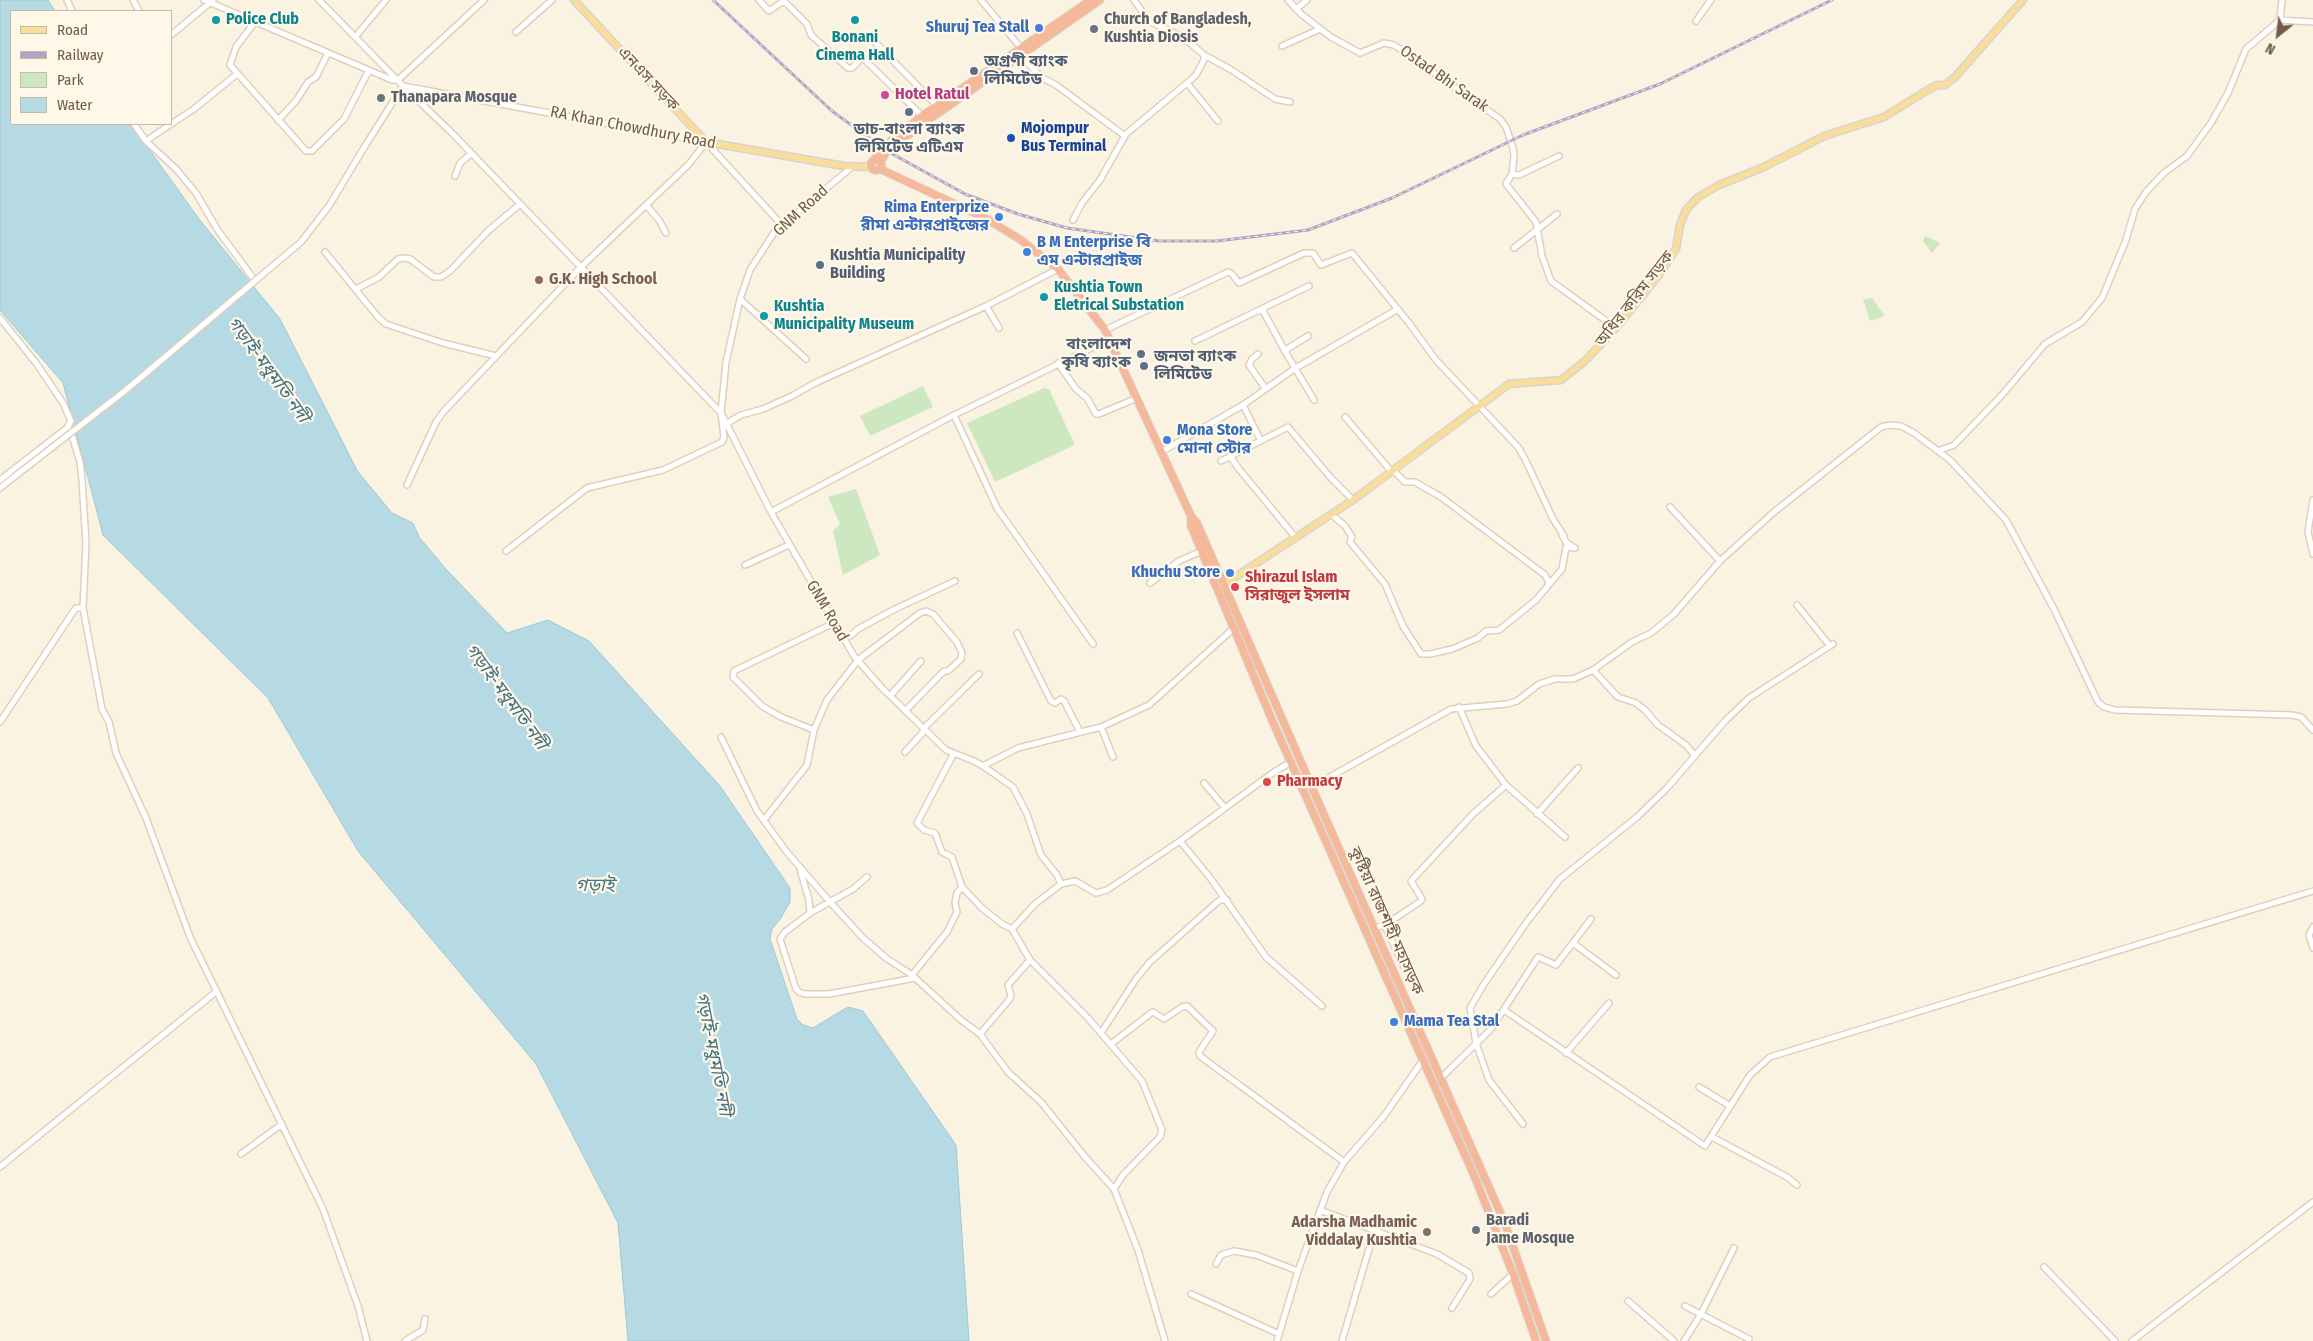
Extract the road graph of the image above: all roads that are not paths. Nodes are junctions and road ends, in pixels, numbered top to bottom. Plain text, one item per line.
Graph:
1 (204, 0) edge
2 (320, 0) edge
3 (386, 0) edge
4 (484, 0) edge
5 (552, 0) edge
6 (574, 0) edge
7 (759, 0) edge
8 (980, 0) edge
9 (1091, 0) edge
10 (1100, 0) edge
11 (1134, 0) edge
12 (1288, 0) edge
13 (1308, 0) edge
14 (1711, 0) edge
15 (2023, 0) edge
16 (2282, 0) edge
17 (211, 2) edge
18 (1296, 9) junction
19 (2280, 20) junction
20 (1696, 21) dead end
21 (255, 22) junction
22 (2313, 22) edge
23 (1320, 29) junction
24 (516, 32) dead end
25 (172, 34) edge
26 (356, 36) junction
27 (870, 37) dead end
28 (1282, 46) dead end
29 (1023, 52) junction
30 (328, 53) junction
31 (1204, 55) junction
32 (369, 70) junction
33 (237, 74) junction
34 (398, 80) junction
35 (1187, 83) junction
36 (404, 86) junction
37 (960, 94) junction
38 (1290, 102) dead end
39 (937, 106) junction
40 (922, 116) junction
41 (278, 120) junction
42 (1218, 121) dead end
43 (172, 123) edge
44 (135, 125) edge
45 (170, 125) edge
46 (912, 129) junction
47 (1124, 136) junction
48 (146, 141) junction
49 (706, 142) junction
50 (471, 154) junction
51 (1559, 156) dead end
52 (876, 165) junction
53 (852, 167) junction
54 (1512, 174) junction
55 (455, 176) dead end
56 (520, 205) junction
57 (646, 205) junction
58 (1557, 214) dead end
59 (1073, 220) dead end
60 (781, 224) junction
61 (1538, 231) junction
62 (666, 234) dead end
63 (1514, 248) dead end
64 (325, 252) dead end
65 (580, 268) junction
66 (1058, 270) junction
67 (253, 278) dead end
68 (1309, 286) dead end
69 (356, 290) junction
70 (740, 299) junction
71 (986, 306) junction
72 (1262, 309) junction
73 (1398, 309) junction
74 (0, 318) edge
75 (999, 328) dead end
76 (1616, 328) junction
77 (1105, 330) junction
78 (1308, 336) dead end
79 (1110, 339) junction
80 (1195, 341) dead end
81 (1286, 352) junction
82 (1258, 354) dead end
83 (496, 356) junction
84 (806, 359) dead end
85 (1058, 363) junction
86 (1294, 369) junction
87 (1265, 388) junction
88 (1137, 398) junction
89 (1314, 400) dead end
90 (1243, 404) junction
91 (1479, 406) junction
92 (720, 413) junction
93 (954, 415) junction
94 (1345, 417) dead end
95 (726, 424) junction
96 (67, 428) junction
97 (1262, 441) junction
98 (1161, 452) junction
99 (1938, 452) junction
100 (1230, 456) junction
101 (1221, 461) dead end
102 (1392, 471) junction
103 (0, 480) edge
104 (408, 486) dead end
105 (0, 488) edge
106 (1352, 500) junction
107 (2313, 500) edge
108 (1670, 507) dead end
109 (771, 512) junction
110 (1331, 514) junction
111 (1191, 516) junction
112 (1296, 538) junction
113 (789, 545) junction
114 (506, 551) dead end
115 (1202, 551) junction
116 (2313, 554) edge
117 (1720, 561) junction
118 (746, 566) dead end
119 (955, 581) dead end
120 (1150, 583) dead end
121 (1549, 583) junction
122 (1224, 586) junction
123 (1217, 588) junction
124 (1798, 604) dead end
125 (82, 608) junction
126 (834, 623) junction
127 (1234, 628) junction
128 (1017, 633) dead end
129 (843, 638) junction
130 (1093, 644) dead end
131 (858, 660) junction
132 (921, 661) dead end
133 (1593, 670) junction
134 (979, 674) dead end
135 (890, 696) junction
136 (1459, 707) junction
137 (906, 711) junction
138 (0, 722) edge
139 (1101, 727) junction
140 (924, 729) junction
141 (2313, 730) edge
142 (814, 731) junction
143 (1080, 732) junction
144 (720, 737) dead end
145 (905, 752) dead end
146 (954, 753) junction
147 (1695, 756) junction
148 (1113, 757) dead end
149 (1292, 762) junction
150 (983, 766) junction
151 (1578, 768) dead end
152 (1304, 770) junction
153 (1296, 772) junction
154 (1204, 783) dead end
155 (1506, 785) junction
156 (1312, 787) junction
157 (1225, 808) junction
158 (1537, 814) junction
159 (764, 820) junction
160 (1565, 837) dead end
161 (1180, 842) junction
162 (799, 866) junction
163 (867, 877) dead end
164 (1061, 884) junction
165 (962, 887) junction
166 (2313, 892) edge
167 (1360, 896) junction
168 (1352, 899) junction
169 (1227, 900) junction
170 (830, 902) junction
171 (810, 913) junction
172 (1591, 919) dead end
173 (1384, 924) junction
174 (2313, 927) edge
175 (1012, 928) junction
176 (1374, 928) junction
177 (1573, 944) junction
178 (2313, 948) edge
179 (1030, 960) junction
180 (1404, 967) dead end
181 (1616, 975) dead end
182 (913, 977) junction
183 (216, 990) junction
184 (1610, 1002) dead end
185 (1322, 1006) dead end
186 (1405, 1008) junction
187 (1504, 1010) junction
188 (1101, 1033) junction
189 (980, 1034) junction
190 (1112, 1044) junction
191 (1476, 1044) junction
192 (1566, 1053) junction
193 (1424, 1060) junction
194 (1441, 1078) junction
195 (1699, 1087) dead end
196 (1452, 1105) junction
197 (1730, 1106) junction
198 (1444, 1108) junction
199 (282, 1124) junction
200 (1522, 1124) dead end
201 (1712, 1137) junction
202 (241, 1154) dead end
203 (1344, 1162) junction
204 (0, 1167) edge
205 (1797, 1185) dead end
206 (1114, 1189) junction
207 (2313, 1202) edge
208 (1320, 1210) junction
209 (1377, 1230) junction
210 (1734, 1248) dead end
211 (1519, 1261) junction
212 (1509, 1263) junction
213 (1216, 1264) dead end
214 (2044, 1267) dead end
215 (1298, 1271) junction
216 (1513, 1274) junction
217 (1191, 1294) dead end
218 (1491, 1294) dead end
219 (1628, 1301) dead end
220 (1686, 1306) dead end
221 (1452, 1308) dead end
222 (1700, 1314) junction
223 (425, 1319) dead end
224 (1279, 1334) junction
225 (1749, 1338) dead end
226 (367, 1341) edge
227 (405, 1341) edge
228 (1165, 1341) edge
229 (1277, 1341) edge
230 (1342, 1341) edge
231 (1536, 1341) edge
232 (1546, 1341) edge
233 (1674, 1341) edge
234 (1684, 1341) edge
235 (2114, 1341) edge
236 (2132, 1341) edge

1 - 17 street
2 - 26 street
3 - 26 street
4 - 34 street
5 - 24 street
6 - 49 main road, এনএস সড়ক
7 - 40 street
8 - 29 street
9 - 29 highway
10 - 29 highway
11 - 31 street
12 - 18 street, Ostad Bhi Sarak
13 - 18 street
14 - 20 street
15 - 76 main road, অধির করিম সড়ক
16 - 19 street
17 - 21 street
17 - 25 street
18 - 23 street, Ostad Bhi Sarak
19 - 22 street
19 - 99 street
21 - 30 street
21 - 33 street
23 - 28 street
23 - 54 street, Ostad Bhi Sarak
26 - 34 street
27 - 39 street
29 - 37 highway
29 - 47 street
30 - 32 street
30 - 41 street
31 - 35 street
31 - 38 street
32 - 34 street
32 - 41 street
33 - 41 street
33 - 43 street
34 - 36 street
35 - 42 street
35 - 47 street
36 - 49 street, RA Khan Chowdhury Road
36 - 50 street
36 - 105 street, bridge
37 - 39 highway
37 - 46 highway
39 - 40 highway
40 - 46 highway
44 - 48 street
45 - 48 street
46 - 52 highway
47 - 59 street
48 - 67 street
49 - 53 main road, RA Khan Chowdhury Road
49 - 57 street
49 - 60 street, এনএস সড়ক
50 - 55 street
50 - 56 street
51 - 54 street
52 - 53 main road, RA Khan Chowdhury Road
52 - 66 highway, কুষ্টিয়া রাজশাহী মহাসড়ক
53 - 60 street, GNM Road
54 - 61 street
56 - 65 street
56 - 69 street
57 - 62 street
57 - 65 street
58 - 61 street
60 - 70 street, GNM Road
61 - 63 street
61 - 76 street
64 - 69 street
65 - 83 street
65 - 92 street
66 - 71 street
66 - 77 highway, কুষ্টিয়া রাজশাহী মহাসড়ক
68 - 72 street
69 - 83 street
70 - 84 street
70 - 92 street, GNM Road
71 - 75 street
71 - 95 street
72 - 80 street
72 - 81 street
73 - 77 street
73 - 86 street
73 - 91 street
74 - 96 street
76 - 91 main road, অধির করিম সড়ক
77 - 79 highway, কুষ্টিয়া রাজশাহী মহাসড়ক
78 - 81 street
79 - 85 street
79 - 88 highway, কুষ্টিয়া রাজশাহী মহাসড়ক
81 - 86 street
82 - 87 street
83 - 104 street
85 - 88 street
85 - 93 street
86 - 87 street
86 - 89 street
87 - 90 street
88 - 98 highway, কুষ্টিয়া রাজশাহী মহাসড়ক
90 - 97 street
90 - 98 street
91 - 102 main road, অধির করিম সড়ক
91 - 121 street
92 - 95 street, GNM Road
92 - 114 street
93 - 109 street
93 - 130 street
94 - 102 street
95 - 109 street, GNM Road
96 - 103 street
96 - 125 street
97 - 100 street
97 - 106 street
98 - 111 highway, কুষ্টিয়া রাজশাহী মহাসড়ক
99 - 117 street
99 - 141 street
100 - 101 street
100 - 112 street
102 - 106 main road, অধির করিম সড়ক
102 - 121 street
106 - 110 main road, অধির করিম সড়ক
107 - 116 street
108 - 117 street
109 - 113 street, GNM Road
110 - 112 main road, অধির করিম সড়ক
110 - 121 street
111 - 115 highway, কুষ্টিয়া রাজশাহী মহাসড়ক
111 - 122 highway, কুষ্টিয়া রাজশাহী মহাসড়ক
112 - 122 main road, অধির করিম সড়ক
113 - 118 street
113 - 126 street, GNM Road
115 - 120 street
115 - 123 highway, কুষ্টিয়া রাজশাহী মহাসড়ক
117 - 133 street
119 - 129 street
122 - 123 main road, অধির করিম সড়ক
122 - 152 highway, কুষ্টিয়া রাজশাহী মহাসড়ক
123 - 127 highway, কুষ্টিয়া রাজশাহী মহাসড়ক
124 - 147 street
125 - 138 street
125 - 183 street
126 - 129 street, GNM Road
126 - 142 street
127 - 139 street
127 - 149 highway, কুষ্টিয়া রাজশাহী মহাসড়ক
128 - 143 street
129 - 131 street, GNM Road
131 - 135 street, GNM Road
131 - 137 street
131 - 142 street
132 - 135 street
133 - 136 street
133 - 147 street
134 - 140 street
135 - 137 street, GNM Road
136 - 155 street
136 - 156 street
137 - 140 street, GNM Road
139 - 143 street
139 - 148 street
140 - 145 street
140 - 146 street, GNM Road
142 - 159 street
143 - 150 street
144 - 159 street
146 - 150 street, GNM Road
146 - 165 street
147 - 191 street
149 - 153 highway, কুষ্টিয়া রাজশাহী মহাসড়ক
149 - 157 street
150 - 164 street, GNM Road
151 - 158 street
152 - 153 highway
152 - 156 highway, কুষ্টিয়া রাজশাহী মহাসড়ক
153 - 168 highway, কুষ্টিয়া রাজশাহী মহাসড়ক
154 - 157 street
155 - 158 street
155 - 173 street
156 - 167 highway, কুষ্টিয়া রাজশাহী মহাসড়ক
157 - 161 street
158 - 160 street
159 - 162 street
161 - 164 street
161 - 169 street
162 - 170 street
162 - 171 street
163 - 170 street
164 - 175 street
165 - 175 street
165 - 182 street
166 - 197 street
167 - 168 highway
167 - 176 highway, কুষ্টিয়া রাজশাহী মহাসড়ক
168 - 186 highway, কুষ্টিয়া রাজশাহী মহাসড়ক
169 - 185 street
169 - 188 street
170 - 171 street
170 - 182 street
171 - 182 street
172 - 177 street
173 - 176 street
173 - 180 street
174 - 178 street
175 - 179 street
176 - 186 highway, কুষ্টিয়া রাজশাহী মহাসড়ক
177 - 181 street
177 - 187 street
179 - 188 street
179 - 189 street
182 - 189 street
183 - 199 street
183 - 204 street
184 - 192 street
186 - 193 highway, কুষ্টিয়া রাজশাহী মহাসড়ক
186 - 194 highway, কুষ্টিয়া রাজশাহী মহাসড়ক
187 - 191 street
187 - 192 street
188 - 190 street
189 - 206 street
190 - 203 street
190 - 206 street
191 - 194 street
191 - 200 street
192 - 201 street
193 - 198 highway, কুষ্টিয়া রাজশাহী মহাসড়ক
193 - 203 street
194 - 196 highway, কুষ্টিয়া রাজশাহী মহাসড়ক
195 - 197 street
196 - 198 highway
196 - 211 highway, কুষ্টিয়া রাজশাহী মহাসড়ক
197 - 201 street
198 - 212 highway, কুষ্টিয়া রাজশাহী মহাসড়ক
199 - 202 street
199 - 226 street
201 - 205 street
203 - 208 street
206 - 228 street
207 - 236 street
208 - 209 street
208 - 215 street
209 - 221 street
209 - 230 street
210 - 222 street
211 - 212 highway
211 - 232 highway, কুষ্টিয়া রাজশাহী মহাসড়ক
212 - 216 highway, কুষ্টিয়া রাজশাহী মহাসড়ক
213 - 215 street
214 - 235 street
215 - 224 street
216 - 218 street
216 - 231 highway, কুষ্টিয়া রাজশাহী মহাসড়ক
217 - 224 street
219 - 233 street
220 - 222 street
222 - 225 street
222 - 234 street
223 - 227 street
224 - 229 street

